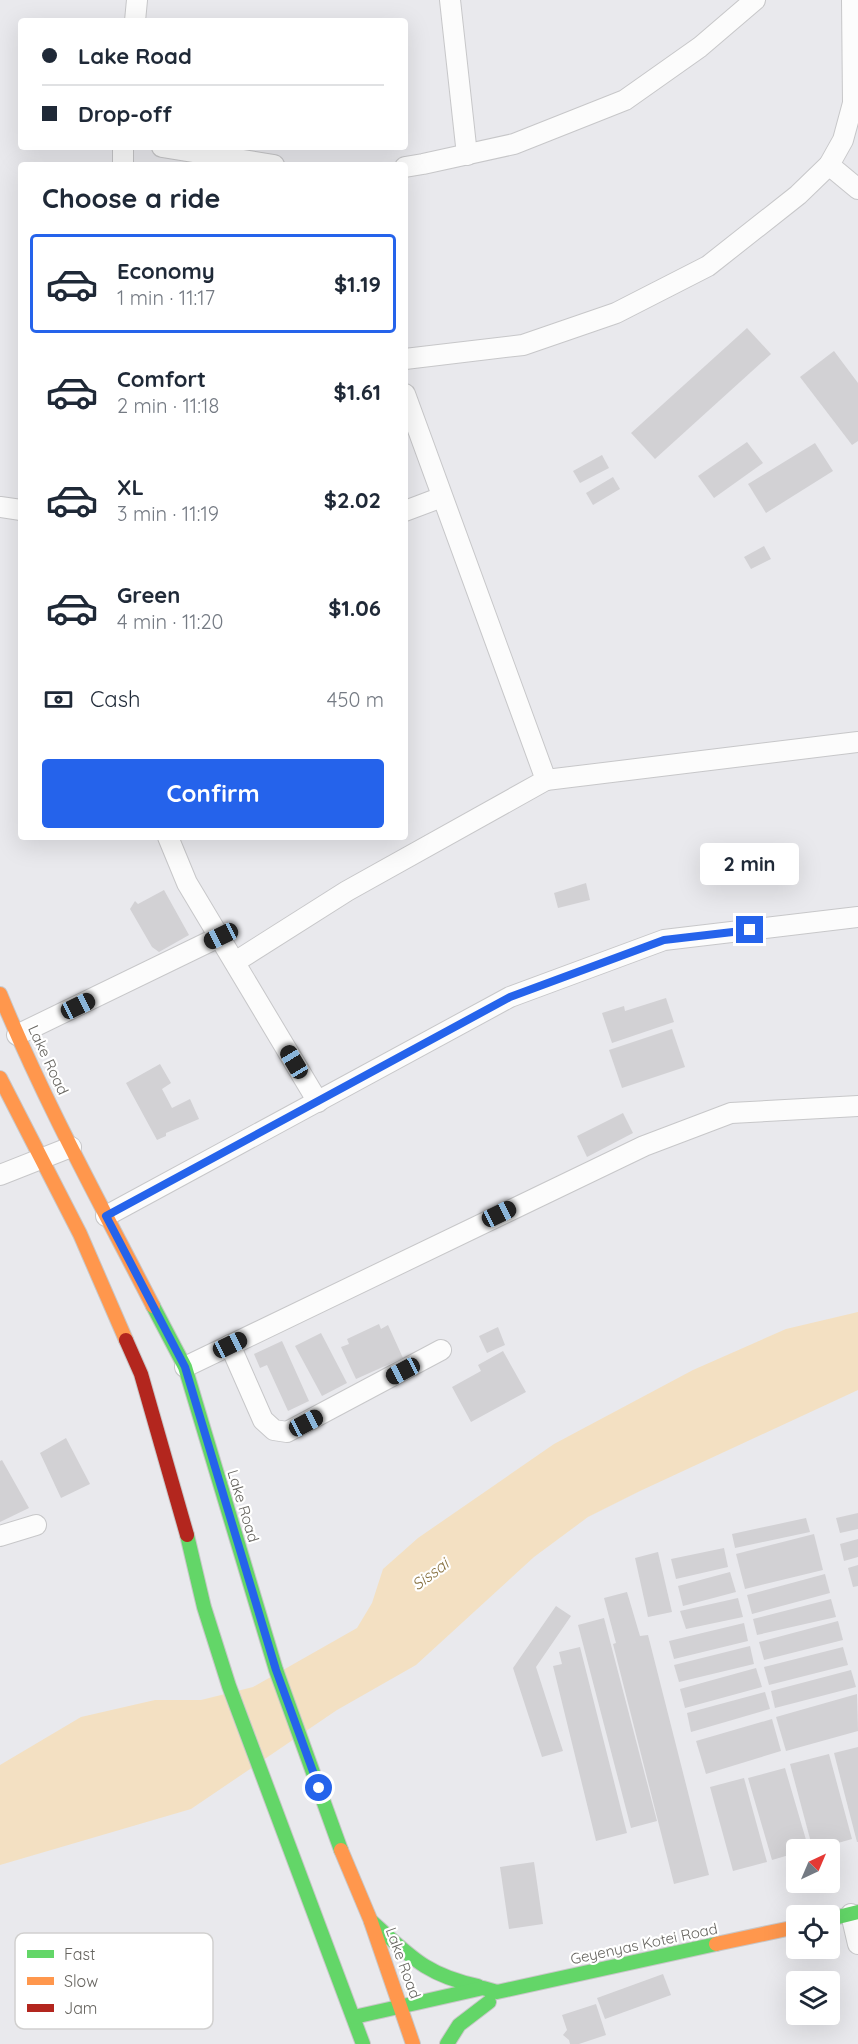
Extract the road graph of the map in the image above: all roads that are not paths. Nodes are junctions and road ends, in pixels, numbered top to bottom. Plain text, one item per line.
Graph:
1 (137, 0) edge
2 (450, 0) edge
3 (754, 0) edge
4 (852, 0) edge
5 (135, 18) edge
6 (181, 150) edge
7 (467, 155) junction
8 (255, 162) edge
9 (408, 165) edge
10 (830, 165) junction
11 (858, 189) edge
12 (408, 359) edge
13 (409, 417) edge
14 (442, 497) junction
15 (0, 507) edge
16 (408, 509) edge
17 (18, 510) edge
18 (858, 742) edge
19 (546, 780) junction
20 (169, 840) edge
21 (858, 917) edge
22 (221, 936) junction
23 (235, 962) junction
24 (0, 994) edge
25 (17, 1035) junction
26 (0, 1078) edge
27 (318, 1102) junction
28 (858, 1106) edge
29 (71, 1147) junction
30 (42, 1158) junction
31 (0, 1174) edge
32 (106, 1216) junction
33 (230, 1345) junction
34 (441, 1350) dead end
35 (185, 1367) junction
36 (36, 1525) dead end
37 (0, 1536) edge
38 (855, 1913) edge
39 (840, 1917) edge
40 (369, 1919) junction
41 (786, 1929) edge
42 (858, 1944) edge
43 (483, 1988) junction
44 (493, 1997) junction
45 (401, 2005) junction
46 (458, 2011) dead end
47 (354, 2017) junction
48 (412, 2023) junction
49 (389, 2031) dead end
50 (365, 2040) edge
51 (413, 2044) edge
52 (447, 2044) edge

1 - 5 street
2 - 7 street
3 - 7 street
4 - 10 street
6 - 8 street
7 - 9 street
10 - 11 street
10 - 12 street
13 - 14 street
14 - 16 street
14 - 19 street
15 - 17 street
18 - 19 street
19 - 23 street
20 - 22 street
21 - 27 street
22 - 23 street
22 - 25 street
23 - 27 street
24 - 25 main road, Lake Road
25 - 29 main road, Lake Road
26 - 30 main road
27 - 32 street
28 - 33 street
29 - 30 street
29 - 32 main road, Lake Road
30 - 31 street
30 - 47 main road
32 - 35 main road, Lake Road
33 - 34 street
33 - 35 street
35 - 40 main road, Lake Road
36 - 37 street
38 - 39 main road
38 - 42 street
40 - 43 main road
40 - 45 main road, Lake Road
41 - 44 main road, Geyenyas Kotei Road
43 - 44 main road
43 - 45 main road
44 - 46 main road, Geyenyas Kotei Road
44 - 52 main road
45 - 47 main road
45 - 48 main road, Lake Road
47 - 50 main road
48 - 49 main road
48 - 51 main road, Lake Road

